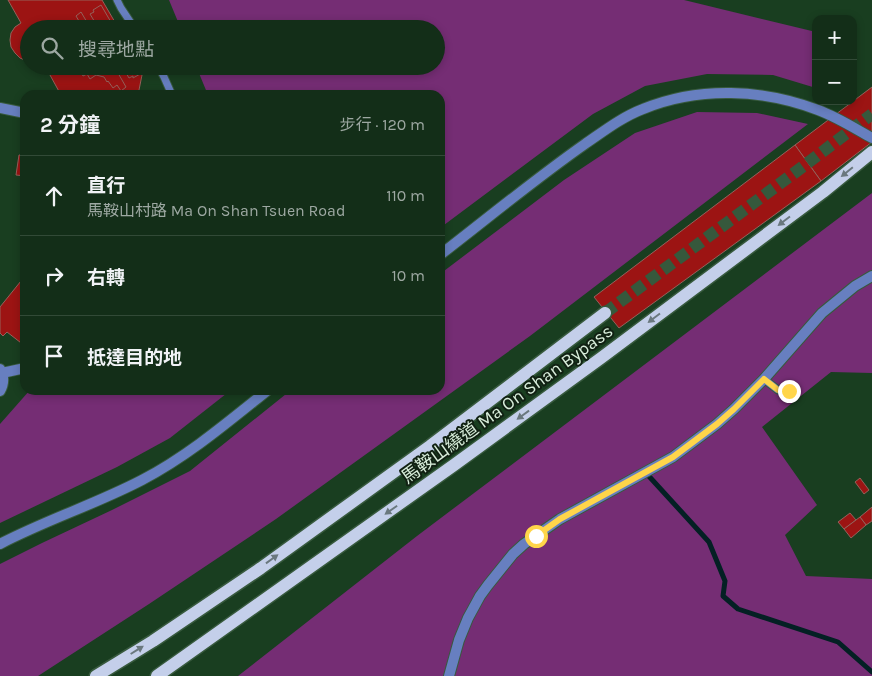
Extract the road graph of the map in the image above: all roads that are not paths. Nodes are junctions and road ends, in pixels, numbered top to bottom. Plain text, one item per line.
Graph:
1 (117, 0) edge
2 (129, 20) edge
3 (163, 75) edge
4 (170, 90) edge
5 (0, 108) edge
6 (20, 112) edge
7 (872, 138) edge
8 (872, 152) edge
9 (445, 251) edge
10 (872, 276) edge
11 (605, 313) tunnel mouth
12 (20, 369) edge
13 (1, 371) edge
14 (764, 379) junction
15 (793, 390) dead end
16 (0, 391) edge
17 (262, 395) edge
18 (0, 544) edge
19 (96, 676) edge
20 (157, 676) edge
21 (449, 676) edge

1 - 2 lane
3 - 4 lane
5 - 6 street
7 - 9 street
8 -> 20 main road, 馬鞍山繞道 Ma On Shan Bypass
10 - 14 street
19 -> 11 main road, 馬鞍山繞道 Ma On Shan Bypass
12 - 13 street
13 - 16 street
14 - 15 lane
14 - 21 street
17 - 18 street

